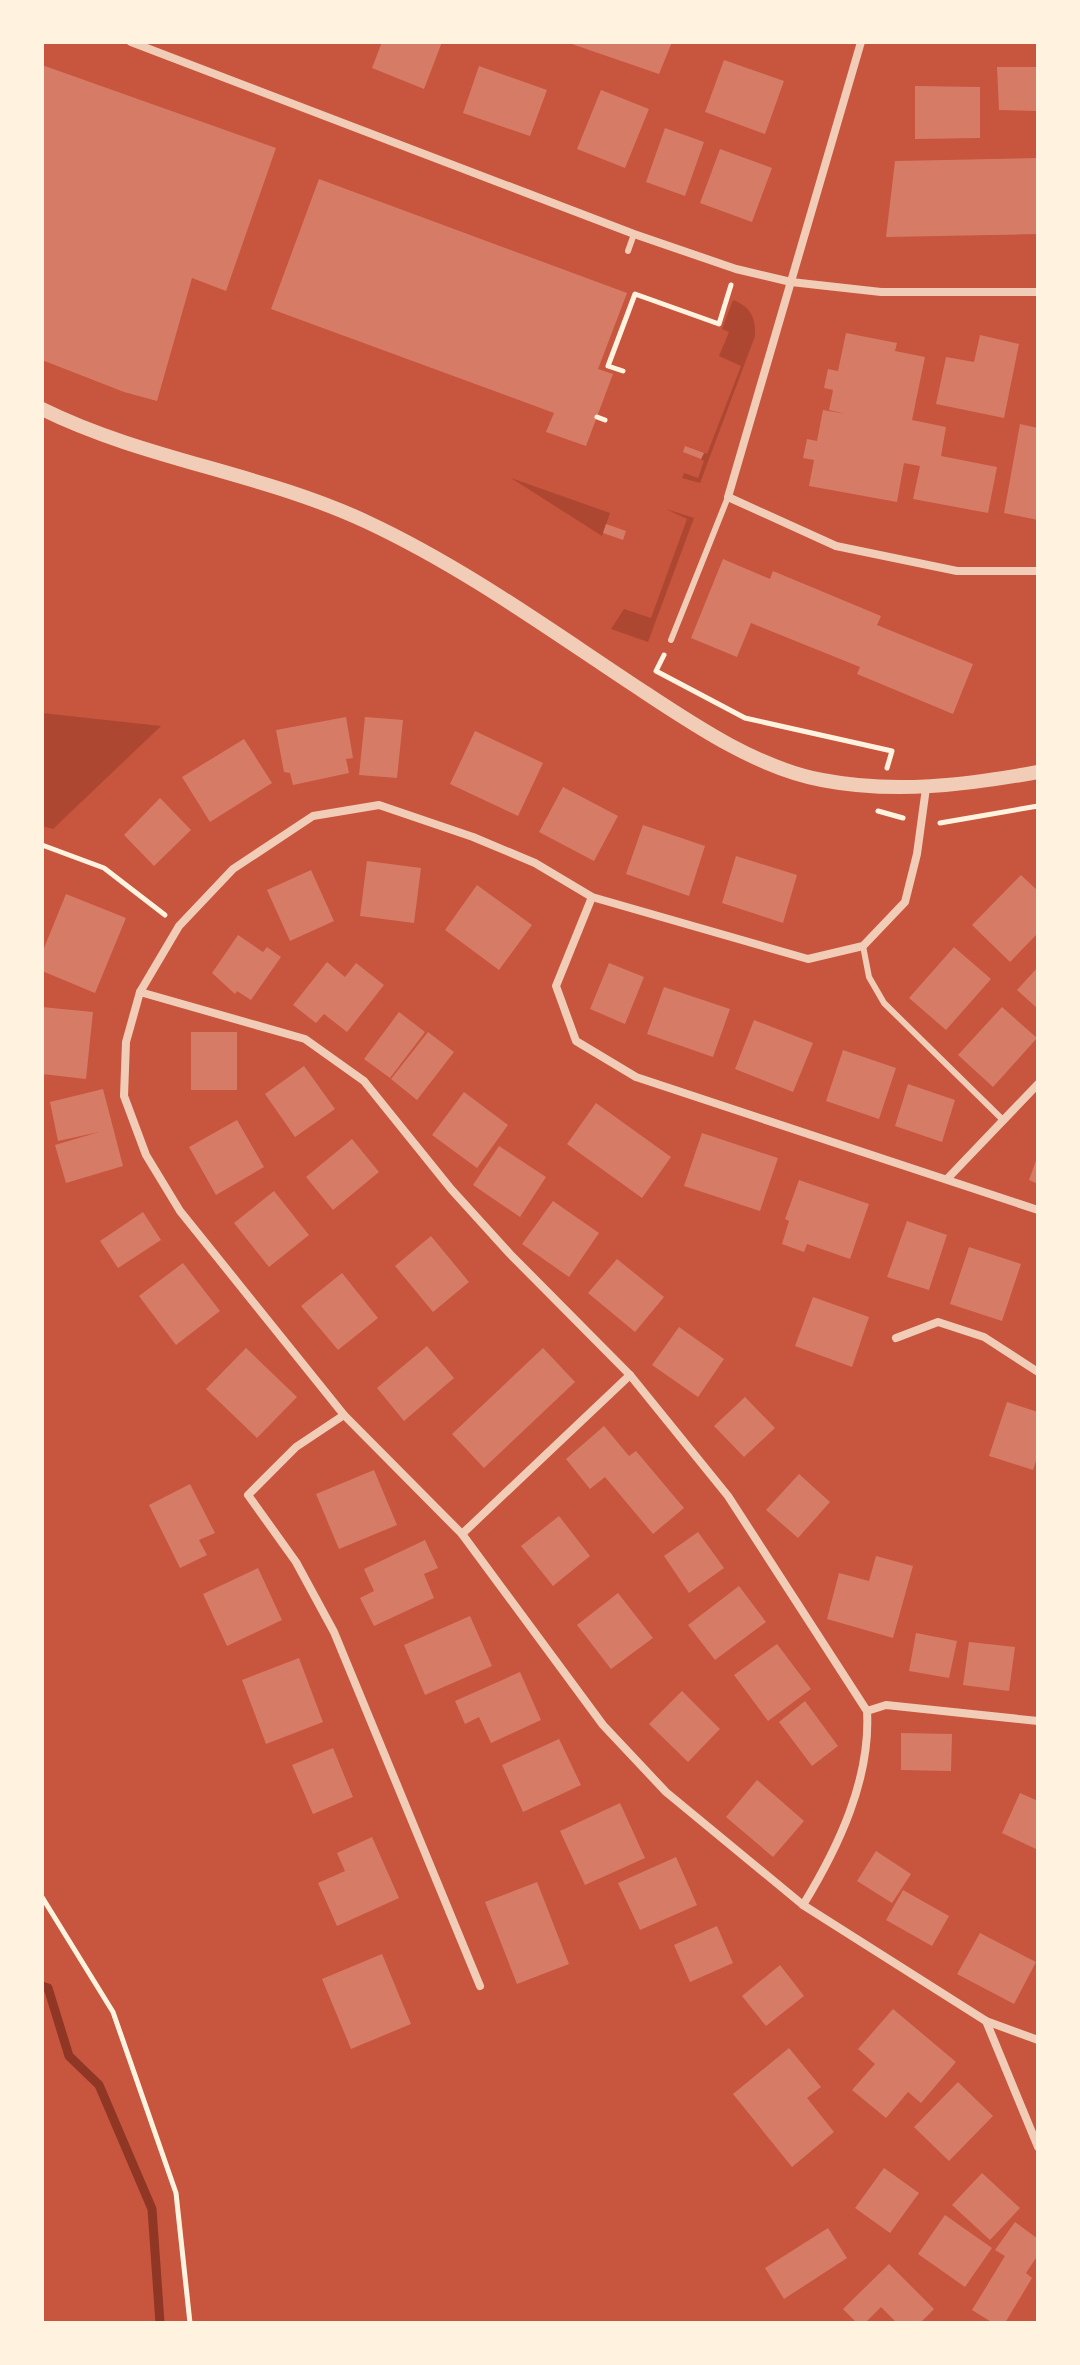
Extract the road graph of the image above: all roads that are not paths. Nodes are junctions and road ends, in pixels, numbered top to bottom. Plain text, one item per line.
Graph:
1 (861, 42) edge
2 (135, 43) edge
3 (634, 234) junction
4 (628, 251) dead end
5 (791, 282) junction
6 (1038, 292) edge
7 (42, 409) edge
8 (728, 497) junction
9 (1038, 571) edge
10 (671, 640) road end
11 (1038, 772) edge
12 (926, 788) junction
13 (592, 897) junction
14 (863, 946) junction
15 (140, 992) junction
16 (1038, 1084) edge
17 (1003, 1120) junction
18 (948, 1178) junction
19 (1038, 1210) edge
20 (896, 1338) dead end
21 (1038, 1372) edge
22 (630, 1375) junction
23 (344, 1415) junction
24 (462, 1534) junction
25 (867, 1711) junction
26 (1038, 1721) edge
27 (803, 1905) junction
28 (480, 1986) dead end
29 (986, 2021) junction
30 (1038, 2040) edge
31 (1038, 2147) edge

1 - 5 street
2 - 3 street
3 - 4 lane
3 - 5 street
5 - 6 street
5 - 8 street
7 - 12 street
8 - 9 street
8 - 10 lane
11 - 12 street
12 - 14 street
13 - 14 street
13 - 15 street
13 - 18 street
14 - 17 lane
15 - 22 street
15 - 23 street
16 - 17 street
17 - 18 street
18 - 19 street
20 - 21 street
22 - 24 street
22 - 25 street
23 - 24 street
23 - 28 street
24 - 27 street
25 - 26 street
25 - 27 street
27 - 29 street
29 - 30 street
29 - 31 street

